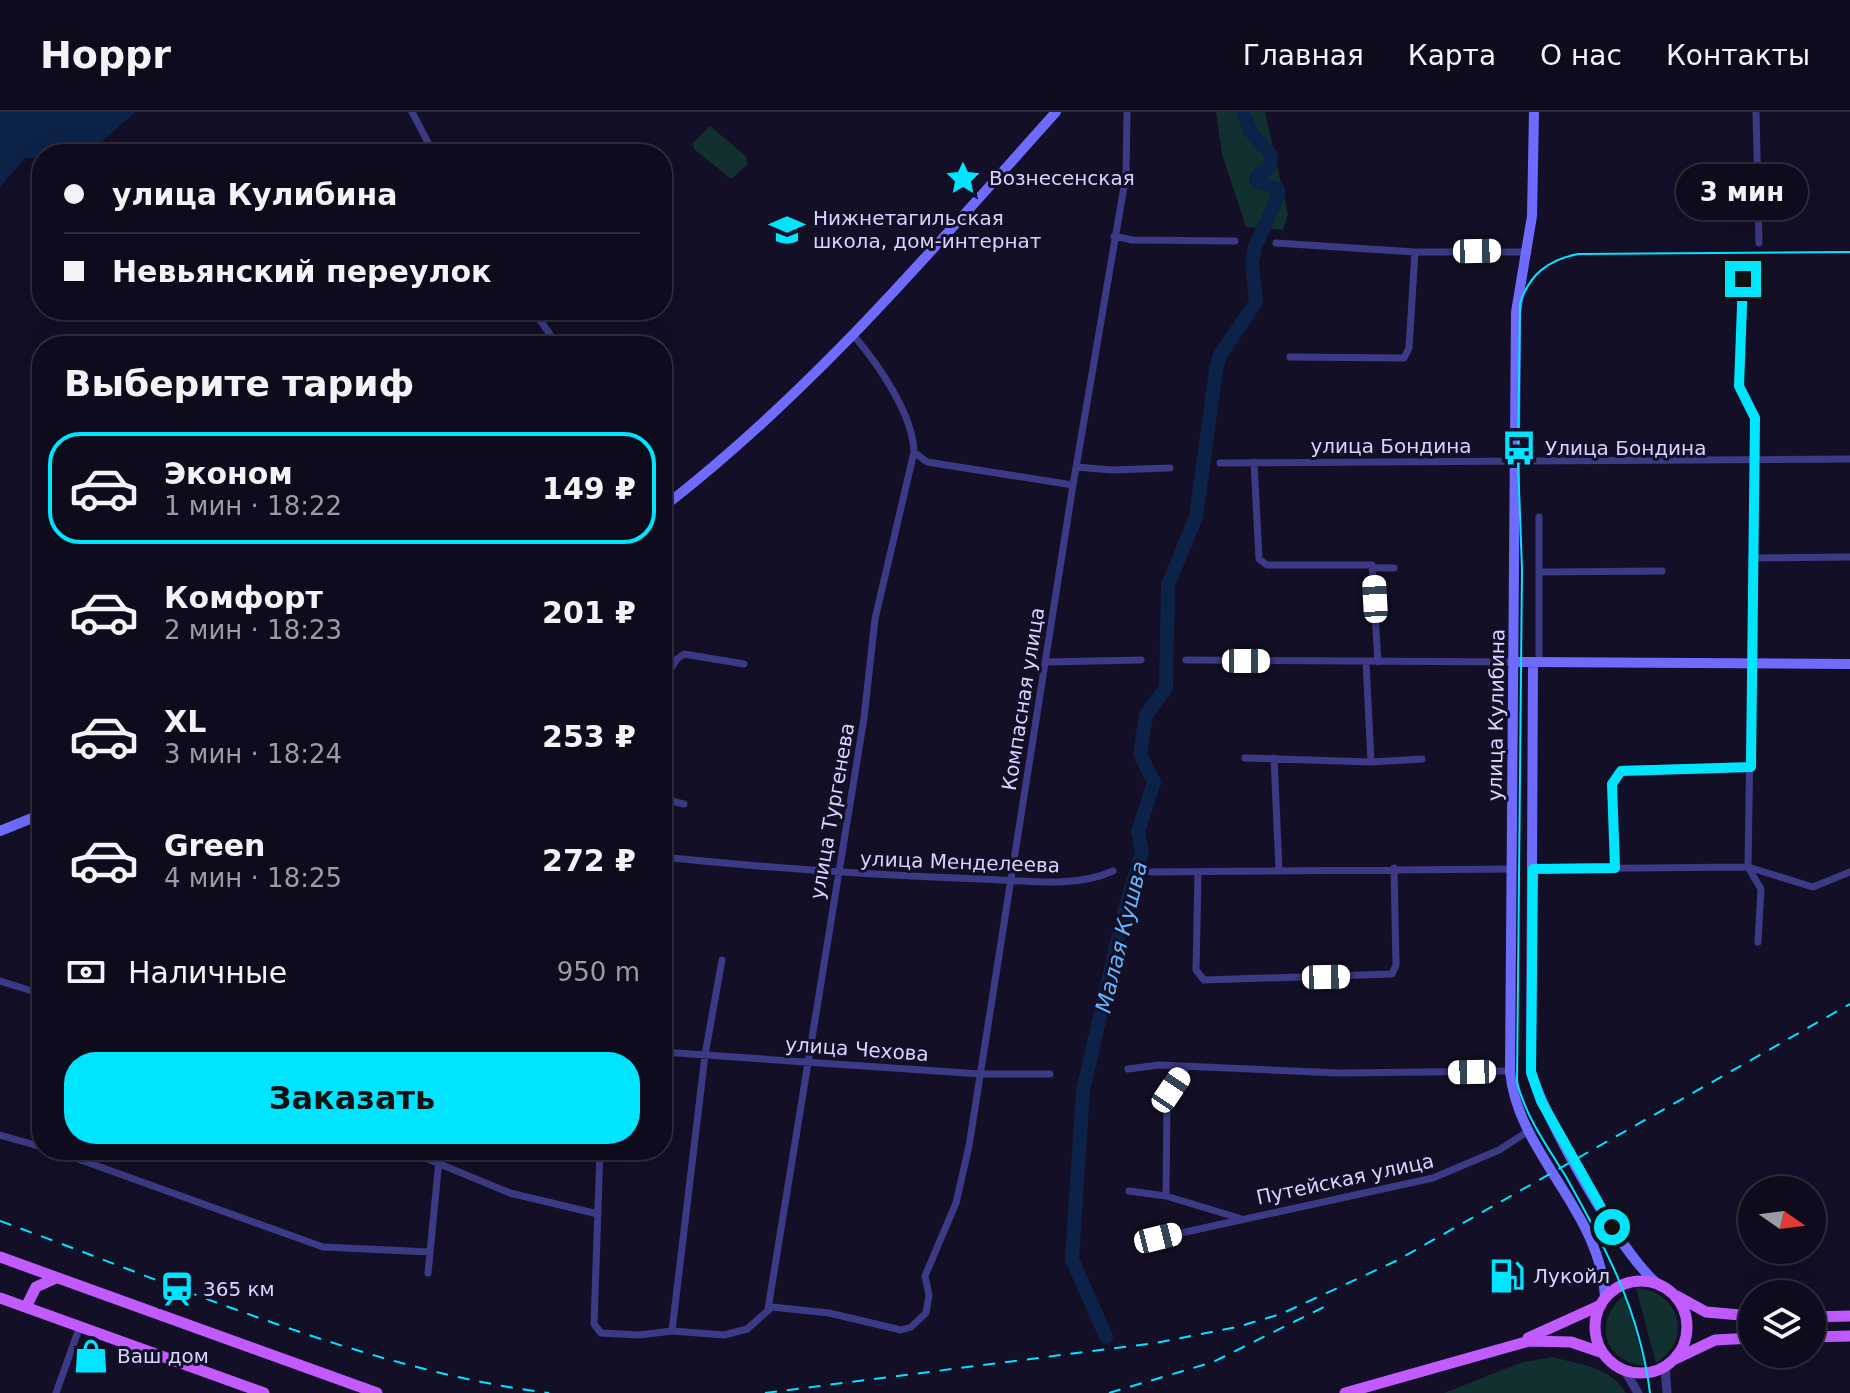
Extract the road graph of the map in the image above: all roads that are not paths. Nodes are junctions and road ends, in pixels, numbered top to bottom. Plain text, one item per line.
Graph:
1 (412, 112) edge
2 (1056, 112) edge
3 (1127, 112) edge
4 (1534, 112) edge
5 (1756, 112) edge
6 (429, 144) edge
7 (1114, 236) junction
8 (1235, 241) dead end
9 (1276, 243) dead end
10 (1759, 243) dead end
11 (1415, 252) junction
12 (1528, 252) junction
13 (1743, 279) dead end
14 (854, 336) junction
15 (1290, 357) dead end
16 (914, 452) junction
17 (1755, 458) junction
18 (1850, 459) edge
19 (1254, 462) junction
20 (1516, 462) junction
21 (1220, 463) dead end
22 (1076, 467) junction
23 (1170, 468) dead end
24 (1073, 485) junction
25 (672, 497) edge
26 (1539, 517) dead end
27 (1850, 557) edge
28 (1752, 558) junction
29 (1374, 568) junction
30 (1394, 568) dead end
31 (1662, 571) dead end
32 (1540, 572) junction
33 (1141, 660) dead end
34 (1186, 660) dead end
35 (1047, 662) junction
36 (1366, 662) junction
37 (1378, 662) junction
38 (1515, 662) junction
39 (1536, 662) junction
40 (1751, 662) junction
41 (744, 664) dead end
42 (1850, 664) edge
43 (672, 667) edge
44 (1245, 758) dead end
45 (1274, 758) junction
46 (1422, 759) dead end
47 (1371, 762) junction
48 (1751, 767) junction
49 (672, 801) edge
50 (684, 804) dead end
51 (32, 818) edge
52 (0, 831) edge
53 (672, 858) edge
54 (1748, 867) junction
55 (1394, 868) junction
56 (1615, 868) junction
57 (1513, 869) junction
58 (1533, 869) junction
59 (1279, 870) junction
60 (1113, 871) dead end
61 (1151, 872) dead end
62 (1850, 872) edge
63 (1198, 873) junction
64 (837, 874) junction
65 (1010, 880) junction
66 (1758, 942) dead end
67 (722, 960) dead end
68 (0, 981) edge
69 (32, 991) edge
70 (672, 1053) edge
71 (705, 1055) junction
72 (807, 1060) junction
73 (1186, 1068) junction
74 (1128, 1069) dead end
75 (1510, 1071) junction
76 (980, 1074) junction
77 (1050, 1074) dead end
78 (1530, 1130) junction
79 (0, 1135) edge
80 (32, 1143) edge
81 (81, 1160) edge
82 (430, 1160) edge
83 (440, 1160) edge
84 (600, 1160) edge
85 (440, 1164) junction
86 (1129, 1191) dead end
87 (1166, 1196) junction
88 (598, 1214) junction
89 (1239, 1218) junction
90 (1158, 1238) dead end
91 (430, 1252) junction
92 (0, 1257) edge
93 (428, 1273) dead end
94 (56, 1278) junction
95 (1659, 1285) junction
96 (1671, 1293) junction
97 (0, 1298) edge
98 (1603, 1301) junction
99 (26, 1307) junction
100 (768, 1309) junction
101 (1738, 1315) edge
102 (1850, 1316) edge
103 (1826, 1317) edge
104 (80, 1326) junction
105 (672, 1331) junction
106 (1850, 1336) edge
107 (1826, 1337) edge
108 (1738, 1339) edge
109 (1506, 1347) junction
110 (1603, 1353) junction
111 (1668, 1364) junction
112 (1624, 1369) junction
113 (246, 1390) edge
114 (56, 1393) edge
115 (264, 1393) edge
116 (377, 1393) edge
117 (1345, 1393) edge
118 (1638, 1393) edge
119 (1667, 1393) edge

1 - 6 street
2 - 14 main road
3 - 7 street, Компасная улица
4 - 12 main road, улица Кулибина
5 - 10 street
7 - 8 street
7 - 22 street, Компасная улица
9 - 11 street
11 - 12 street
11 - 15 street
12 - 20 main road, улица Кулибина
13 - 17 street
14 - 16 street
14 - 25 main road
16 - 24 street
16 - 64 street, улица Тургенева
17 - 18 street, улица Бондина
17 - 20 street, улица Бондина
17 - 28 street
19 - 20 street, улица Бондина
19 - 21 street, улица Бондина
19 - 29 street
20 - 38 main road, улица Кулибина
22 - 23 street
22 - 24 street, Компасная улица
24 - 35 street, Компасная улица
26 - 32 street
27 - 28 street
28 - 40 street
29 - 30 street
29 - 37 street
31 - 32 street
32 - 39 street
33 - 35 street
34 - 36 street
35 - 65 street, Компасная улица
36 - 37 street
36 - 47 street
37 - 38 street
38 - 39 main road
38 - 57 main road, улица Кулибина
39 - 40 main road
39 - 58 main road, улица Кулибина
40 - 42 main road
40 - 48 street
41 - 43 street
44 - 45 street
45 - 47 street
45 - 59 street
46 - 47 street
48 - 54 street
48 - 56 street
49 - 50 street
51 - 52 main road
53 - 64 street, улица Менделеева
54 - 56 street
54 - 62 street
54 - 66 street
55 - 57 street
55 - 59 street
55 - 63 street
56 - 58 street
57 - 75 main road, улица Кулибина
58 - 95 main road, улица Кулибина
59 - 63 street
60 - 65 street, улица Менделеева
61 - 63 street
64 - 65 street, улица Менделеева
64 - 72 street, улица Тургенева
65 - 76 street, Компасная улица
67 - 71 street
68 - 69 street
70 - 71 street, улица Чехова
71 - 72 street, улица Чехова
71 - 105 street
72 - 76 street, улица Чехова
72 - 100 street, улица Тургенева
73 - 74 street
73 - 75 street
73 - 87 street
75 - 78 main road, улица Кулибина
76 - 77 street, улица Чехова
76 - 100 street, Компасная улица
78 - 89 street, Путейская улица
78 - 98 main road, улица Кулибина
79 - 80 street
81 - 91 street
82 - 85 street
83 - 85 street
84 - 88 street
85 - 88 street
85 - 91 street
86 - 87 street
87 - 89 street
88 - 105 street
89 - 90 street, Путейская улица
91 - 93 street
92 - 94 main road
94 - 99 main road
94 - 116 main road
95 - 96 main road
95 - 98 main road
96 - 101 main road
96 - 111 main road
97 - 99 main road
98 - 109 main road
98 - 110 main road
99 - 104 main road
100 - 105 street
102 - 103 main road
104 - 113 main road
104 - 114 street
106 - 107 main road
108 - 111 main road
109 - 110 main road
109 - 117 main road
110 - 112 main road
111 - 112 main road
111 - 119 street
112 - 118 street
113 - 115 main road

